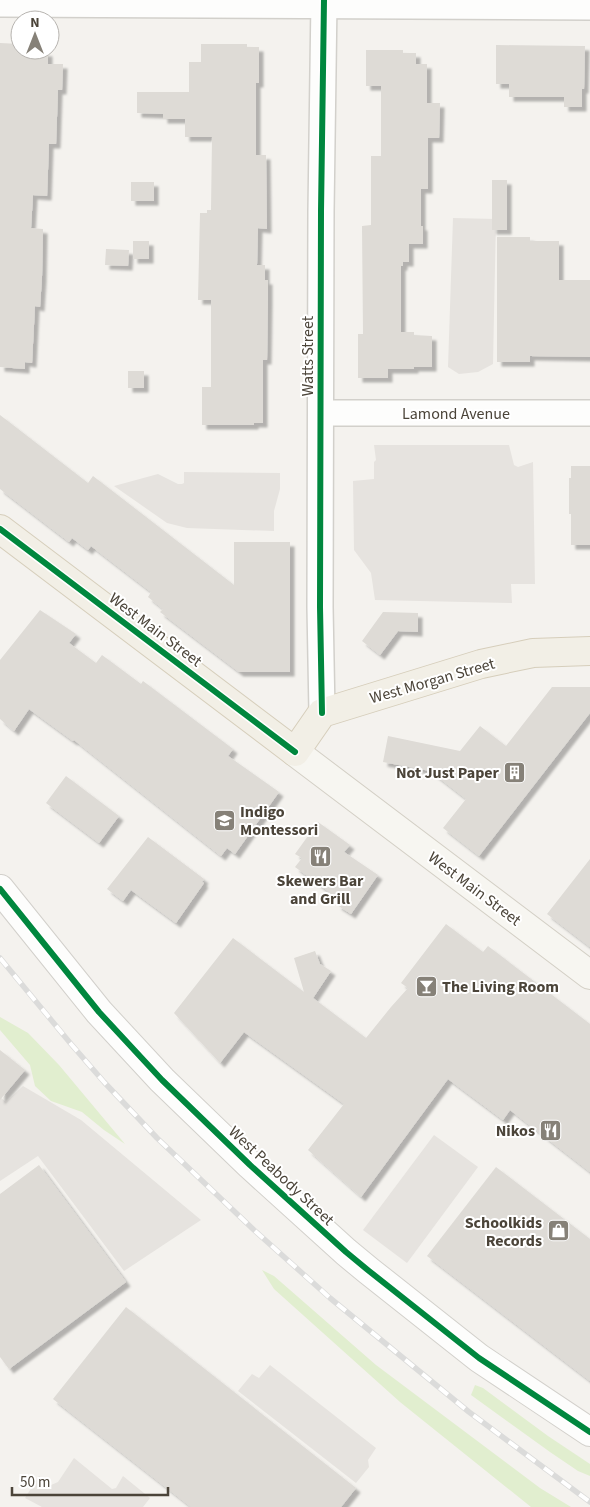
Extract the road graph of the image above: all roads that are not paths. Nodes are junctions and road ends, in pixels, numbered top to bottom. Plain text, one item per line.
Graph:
1 (324, 3) edge
2 (0, 4) edge
3 (590, 7) edge
4 (321, 413) junction
5 (590, 413) edge
6 (0, 529) edge
7 (590, 651) edge
8 (322, 713) junction
9 (295, 752) junction
10 (0, 889) edge
11 (590, 975) edge
12 (590, 1432) edge

1 - 2 street
1 - 3 street
1 - 4 street, Watts Street
4 - 5 street, Lamond Avenue
4 - 8 street, Watts Street
6 - 9 main road, West Main Street
7 - 8 main road, West Morgan Street
8 - 9 main road
9 - 11 main road, West Main Street
10 - 12 street, West Peabody Street

